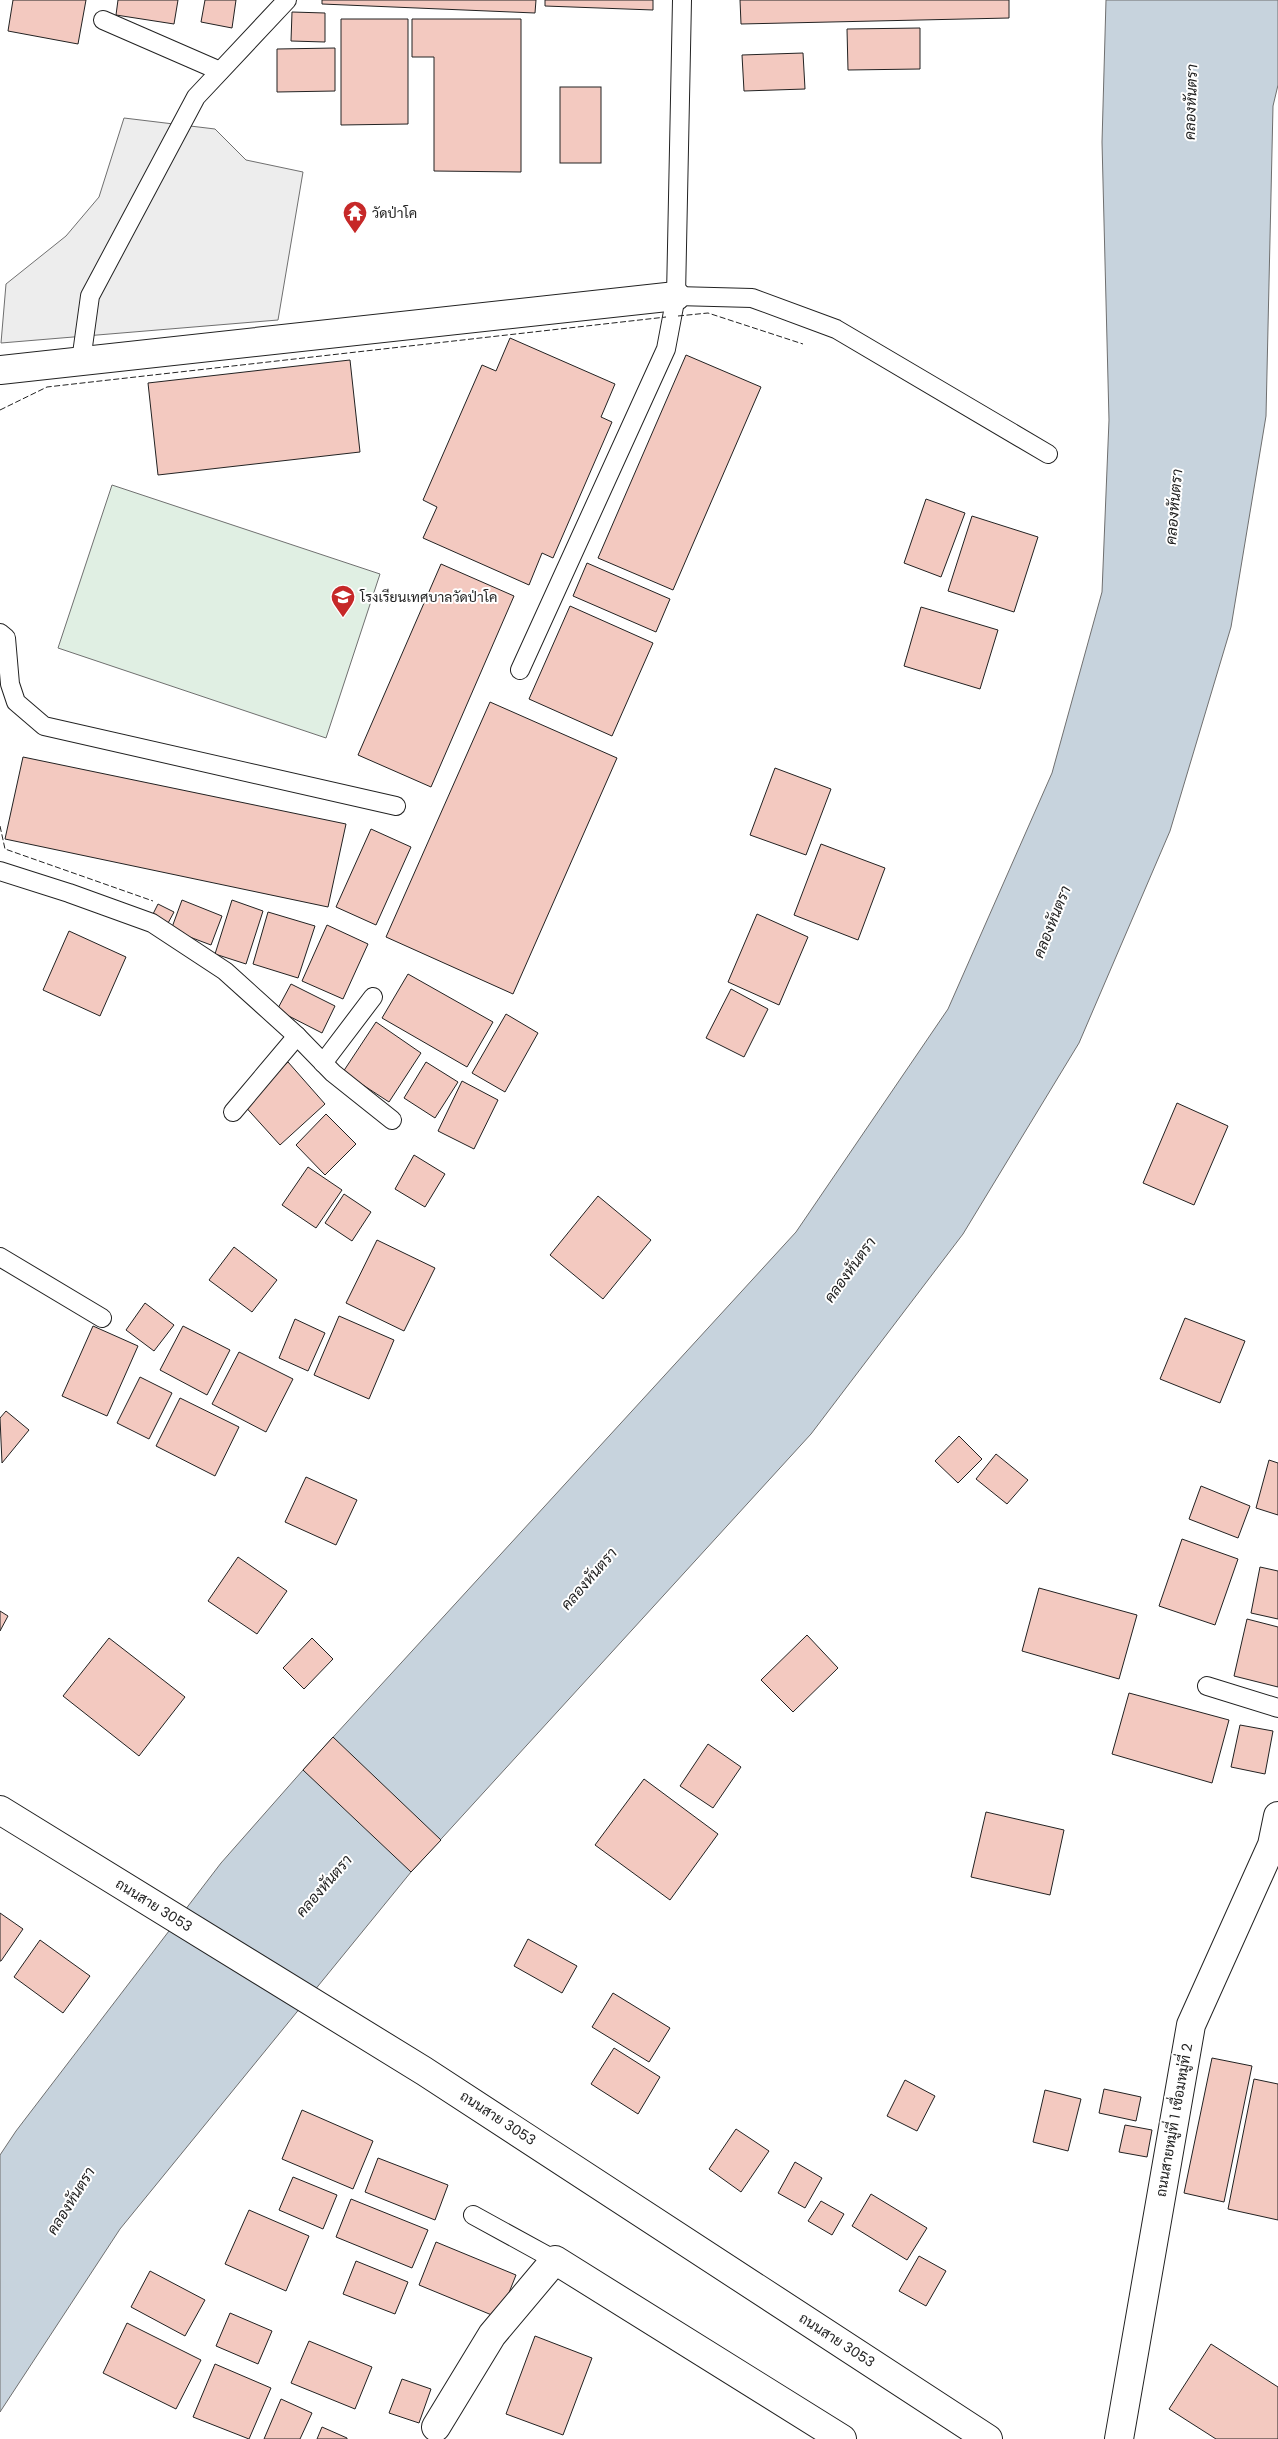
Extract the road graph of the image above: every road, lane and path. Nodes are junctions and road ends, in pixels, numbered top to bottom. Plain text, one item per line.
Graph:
1 (287, 0) edge
2 (682, 0) edge
3 (103, 20) dead end
4 (220, 72) junction
5 (676, 296) junction
6 (81, 361) junction
7 (0, 370) edge
8 (1048, 454) dead end
9 (0, 633) edge
10 (520, 670) dead end
11 (396, 806) dead end
12 (0, 871) edge
13 (373, 997) dead end
14 (297, 1036) junction
15 (323, 1063) junction
16 (233, 1112) dead end
17 (392, 1120) dead end
18 (0, 1257) edge
19 (102, 1318) dead end
20 (1207, 1686) dead end
21 (1278, 1708) edge
22 (0, 1810) edge
23 (1278, 1816) edge
24 (473, 2216) dead end
25 (555, 2260) junction
26 (436, 2427) dead end
27 (842, 2439) edge
28 (988, 2439) edge
29 (1119, 2439) edge

1 - 4 lane
2 - 5 lane
3 - 4 lane
4 - 6 lane
5 - 6 street
5 - 8 lane
5 - 10 lane
6 - 7 street
9 - 11 lane
12 - 14 lane
13 - 15 lane
14 - 15 lane
14 - 16 lane
15 - 17 lane
18 - 19 lane
20 - 21 lane
22 - 28 street, ถนนสาย 3053
23 - 29 street, ถนนสายหมู่ที่ 1 เชื่อมหมู่ที่ 2
24 - 25 lane
25 - 26 street
25 - 27 street

